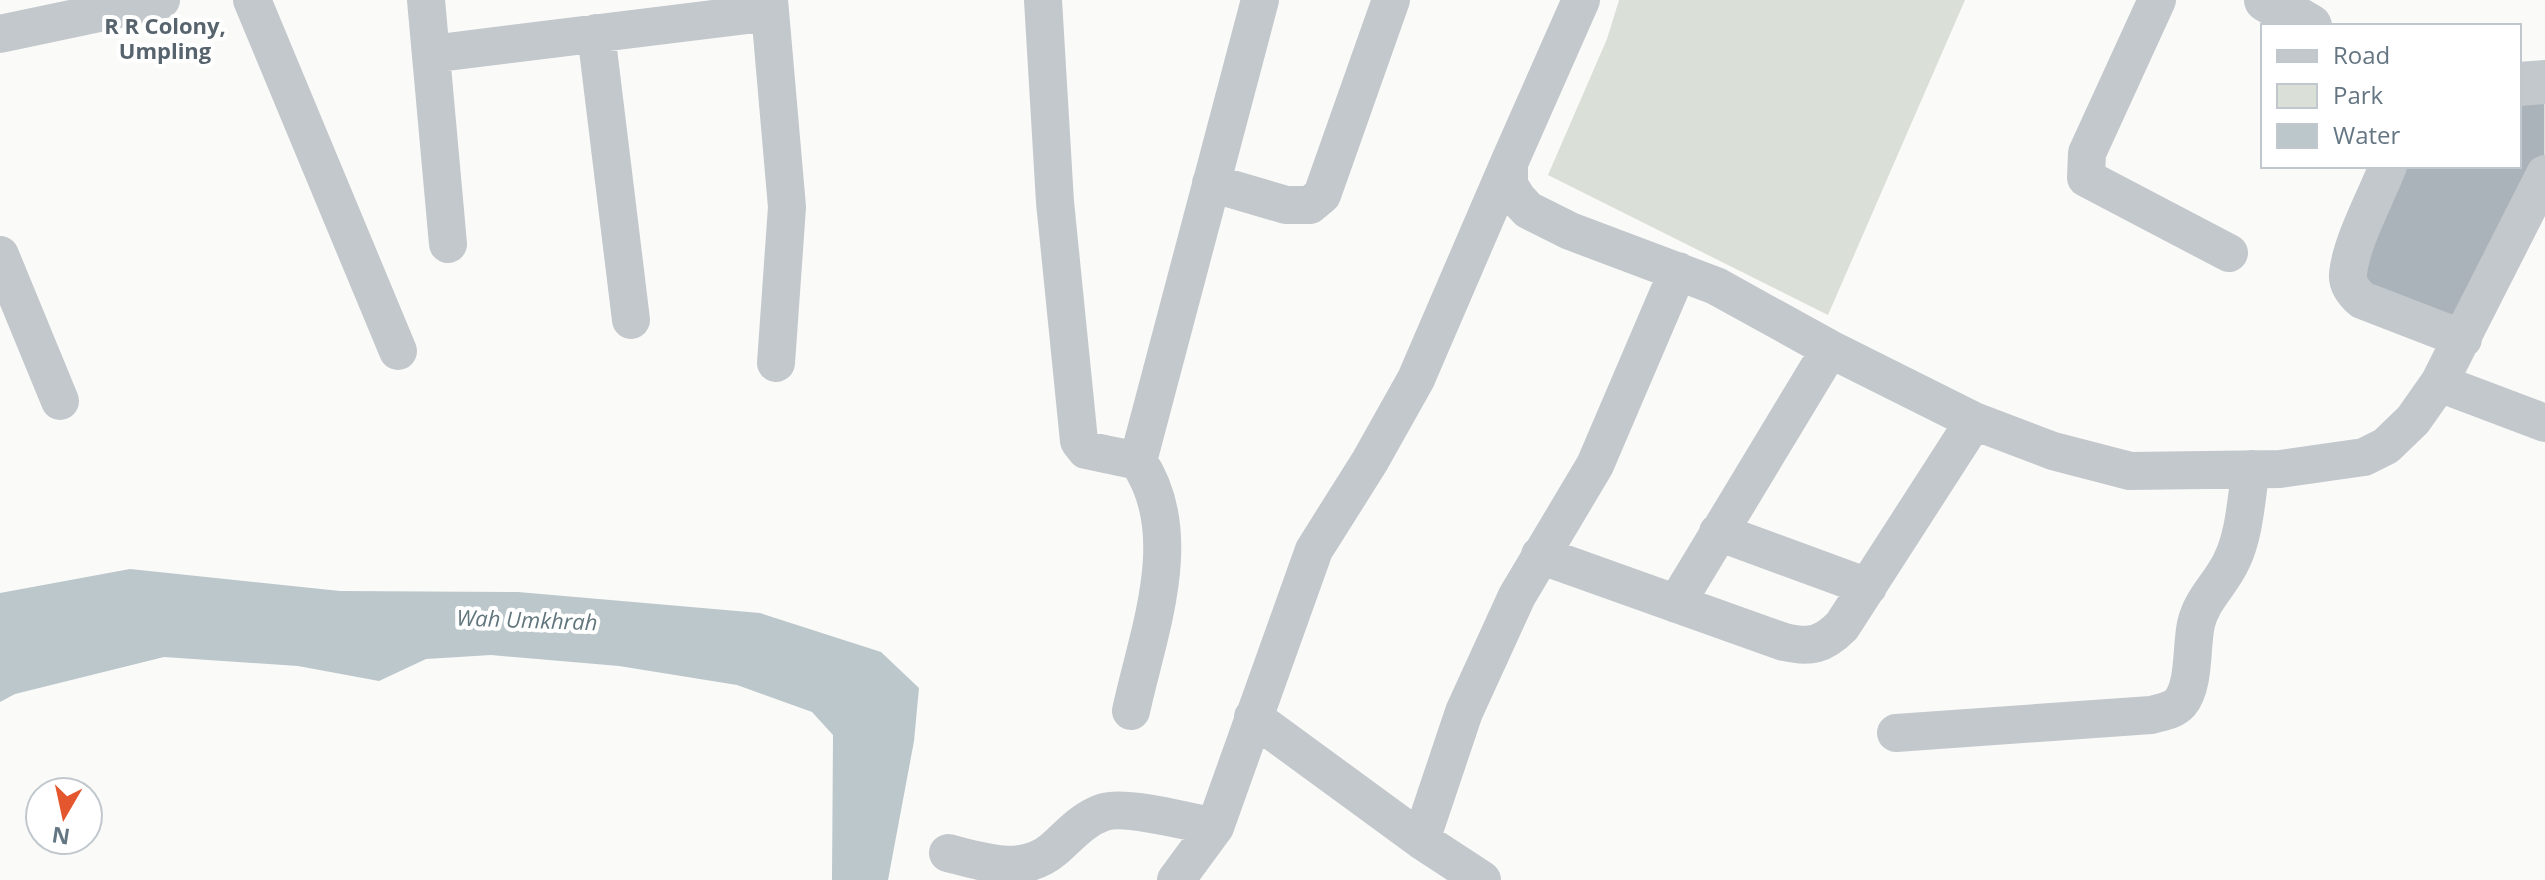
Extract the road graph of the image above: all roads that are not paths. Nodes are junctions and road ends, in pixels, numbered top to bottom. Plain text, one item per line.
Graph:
1 (161, 0) edge
2 (252, 0) edge
3 (426, 0) edge
4 (1043, 0) edge
5 (1260, 0) edge
6 (1391, 0) edge
7 (1581, 0) edge
8 (2157, 0) edge
9 (2266, 0) edge
10 (769, 6) edge
11 (2307, 24) edge
12 (596, 33) junction
13 (0, 34) edge
14 (431, 54) junction
15 (2545, 82) edge
16 (2521, 84) edge
17 (1509, 163) junction
18 (2387, 168) edge
19 (1211, 183) junction
20 (2542, 192) edge
21 (448, 244) dead end
22 (2229, 253) dead end
23 (0, 255) edge
24 (1678, 271) junction
25 (10, 306) edge
26 (631, 320) dead end
27 (2463, 339) junction
28 (1830, 349) junction
29 (398, 351) dead end
30 (776, 363) dead end
31 (2439, 383) junction
32 (60, 401) dead end
33 (1974, 421) junction
34 (2545, 423) edge
35 (1138, 461) junction
36 (2251, 469) junction
37 (1718, 532) junction
38 (1540, 555) junction
39 (1868, 587) junction
40 (1676, 604) junction
41 (1131, 711) dead end
42 (1253, 717) junction
43 (1896, 733) dead end
44 (1215, 827) junction
45 (1421, 840) junction
46 (948, 853) dead end
47 (1176, 880) edge
48 (1482, 880) edge

1 - 13 street
2 - 29 street
3 - 14 street
4 - 35 street
5 - 19 street
6 - 19 street
7 - 17 street
8 - 22 street
9 - 11 street
10 - 12 street
10 - 30 street
12 - 14 street
12 - 26 street
14 - 21 street
15 - 16 street
17 - 24 street
17 - 42 street
18 - 27 street
19 - 35 street
20 - 27 street
23 - 25 street
24 - 28 street
24 - 38 street
25 - 32 street
27 - 31 street
28 - 33 street
28 - 37 street
31 - 34 street
31 - 36 street
33 - 36 street
33 - 39 street
35 - 41 street
36 - 43 street
37 - 39 street
37 - 40 street
38 - 40 street
38 - 45 street
39 - 40 street
42 - 44 street
42 - 45 street
44 - 46 street
44 - 47 street
45 - 48 street

